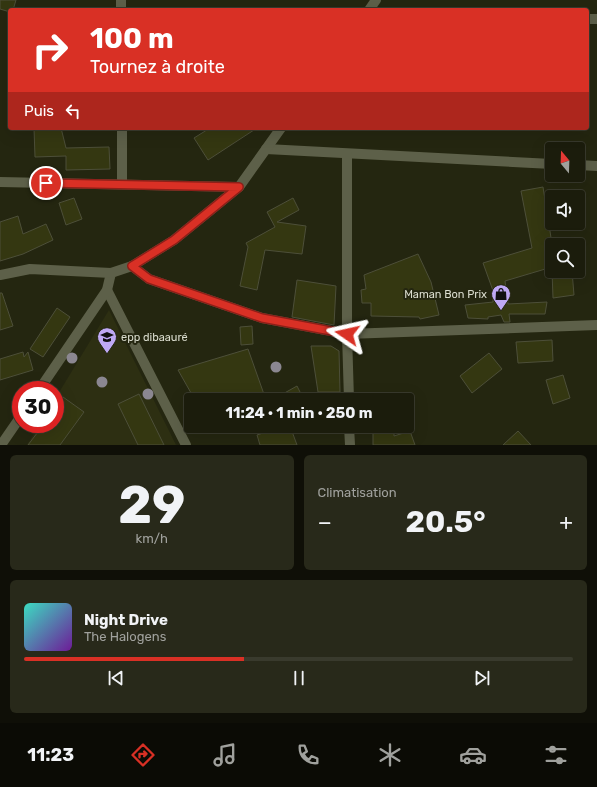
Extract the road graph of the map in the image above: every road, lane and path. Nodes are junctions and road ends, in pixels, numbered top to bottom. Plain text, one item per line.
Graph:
1 (122, 130) edge
2 (280, 130) edge
3 (266, 149) junction
4 (347, 154) junction
5 (545, 164) edge
6 (585, 165) edge
7 (597, 166) edge
8 (0, 182) edge
9 (122, 184) junction
10 (239, 187) junction
11 (132, 266) junction
12 (110, 273) junction
13 (0, 275) edge
14 (107, 290) junction
15 (597, 325) edge
16 (347, 334) junction
17 (45, 381) edge
18 (349, 393) edge
19 (12, 429) edge
20 (349, 433) edge
21 (1, 445) edge
22 (186, 445) edge
23 (350, 445) edge

1 - 9 street
2 - 3 street
3 - 4 street
3 - 10 street
4 - 5 street
4 - 16 street
6 - 7 street
8 - 9 street
9 - 10 street
10 - 11 street
11 - 12 street
11 - 16 street
12 - 13 street
12 - 14 street
14 - 17 street
14 - 22 street
15 - 16 street
16 - 18 street
19 - 21 street
20 - 23 street

